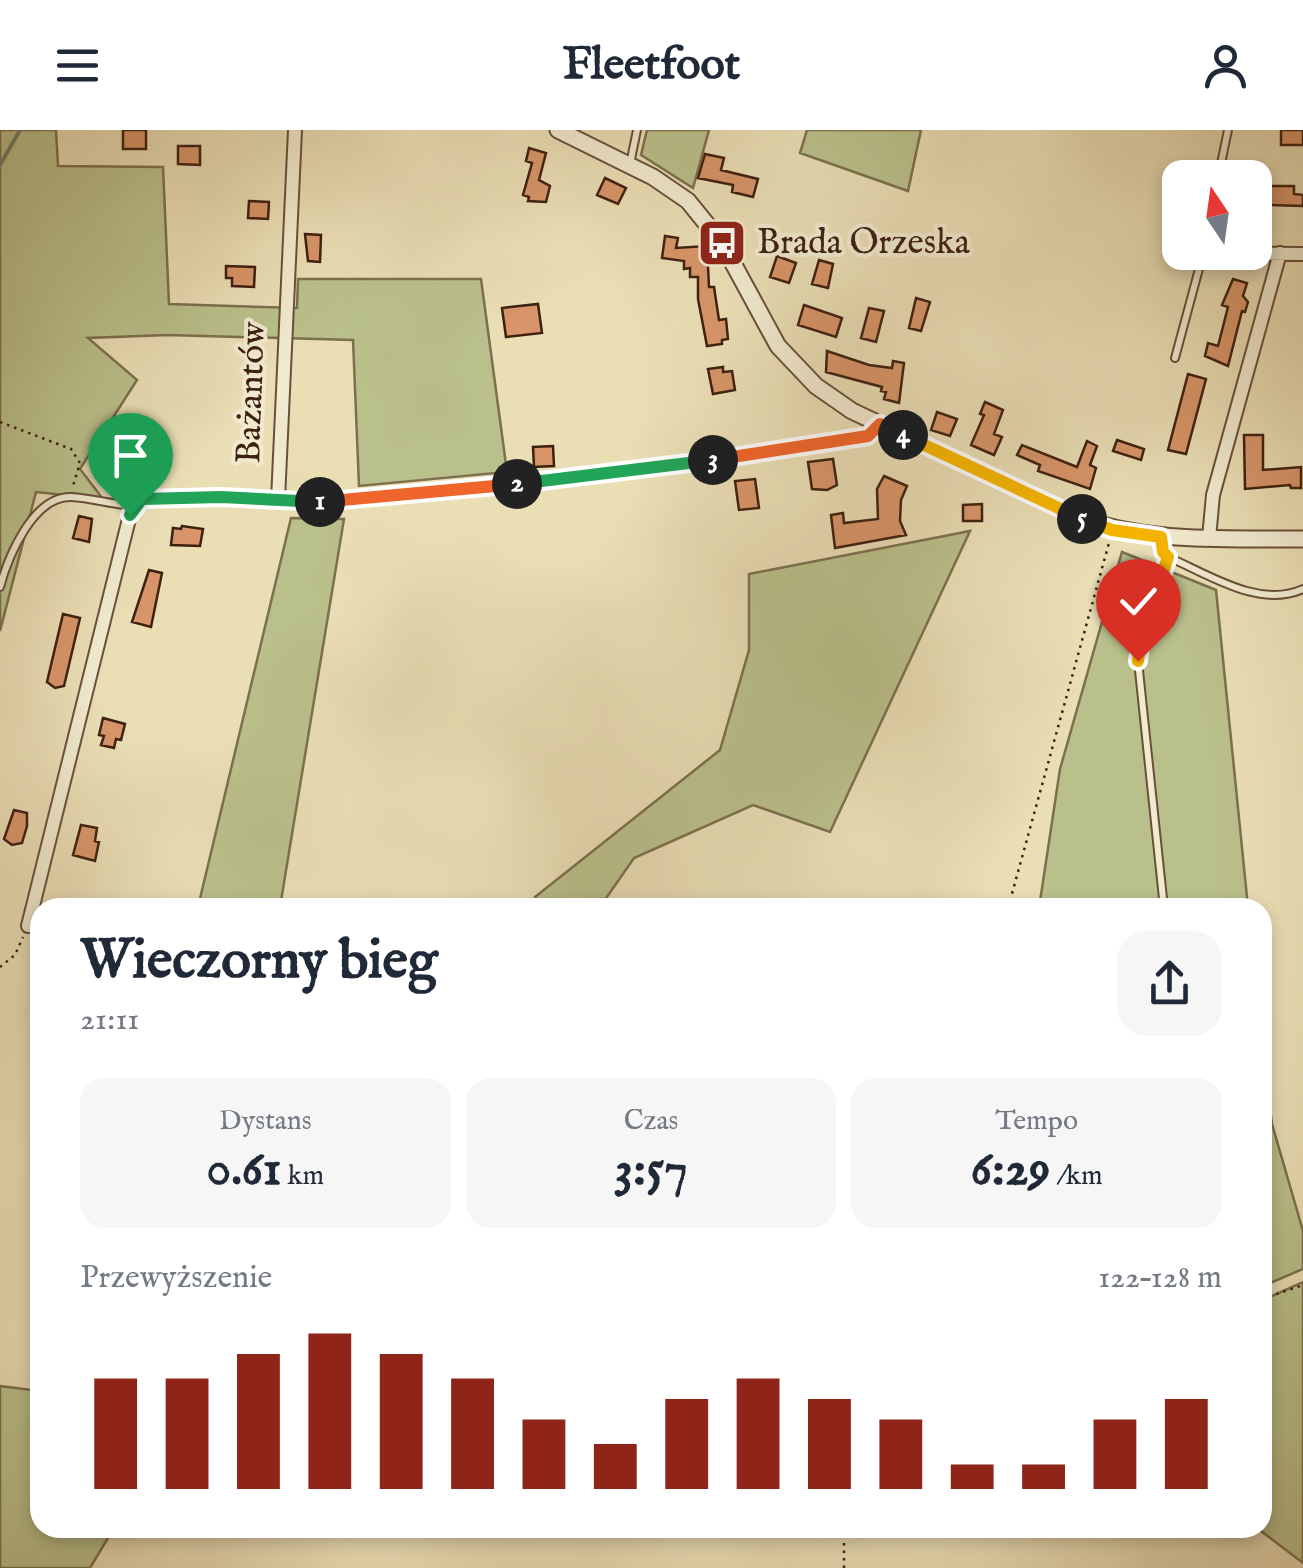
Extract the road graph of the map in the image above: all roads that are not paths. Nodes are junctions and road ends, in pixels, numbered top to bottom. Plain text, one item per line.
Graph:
1 (295, 130) edge
2 (558, 130) edge
3 (637, 130) edge
4 (1228, 130) edge
5 (1222, 160) edge
6 (629, 165) junction
7 (1272, 253) edge
8 (1280, 253) junction
9 (1303, 254) edge
10 (1198, 270) edge
11 (1175, 358) dead end
12 (880, 424) junction
13 (278, 500) junction
14 (136, 506) junction
15 (1161, 537) junction
16 (1209, 538) junction
17 (1303, 539) edge
18 (1168, 557) junction
19 (0, 587) edge
20 (1303, 589) edge
21 (35, 898) edge
22 (1163, 898) edge
23 (30, 918) edge
24 (28, 926) road end

1 - 13 street, Bażantów
2 - 6 street
3 - 6 lane
4 - 5 lane
6 - 12 street
7 - 8 street
8 - 9 street
8 - 16 street
10 - 11 lane
12 - 13 street
12 - 15 street
13 - 14 street, Bażantów
14 - 19 lane
14 - 21 street
15 - 16 street
15 - 18 lane
16 - 17 street
18 - 20 lane
18 - 22 lane
23 - 24 street

